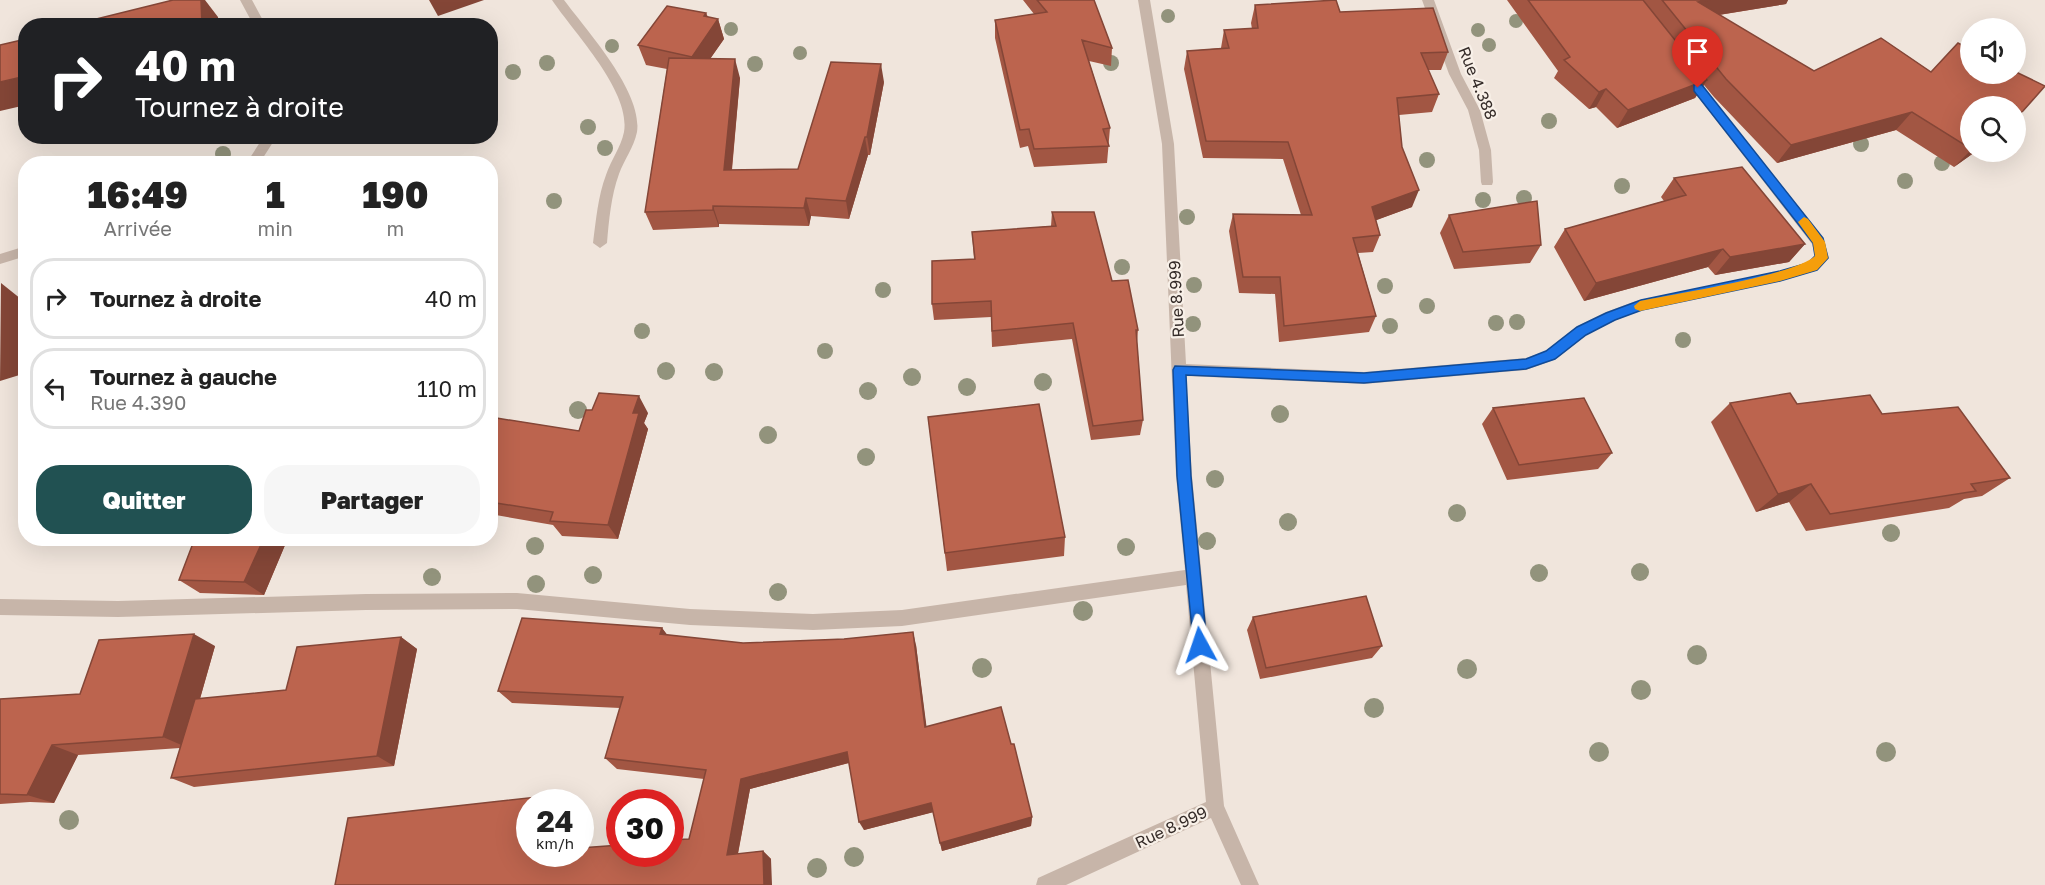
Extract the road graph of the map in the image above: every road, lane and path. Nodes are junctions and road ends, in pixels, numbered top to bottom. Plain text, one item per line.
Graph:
1 (246, 0) edge
2 (558, 0) edge
3 (1144, 0) edge
4 (1428, 0) edge
5 (256, 18) edge
6 (1679, 64) edge
7 (1487, 182) dead end
8 (600, 243) dead end
9 (18, 253) edge
10 (0, 258) edge
11 (1179, 370) junction
12 (1194, 576) junction
13 (0, 607) edge
14 (1215, 807) junction
15 (1045, 885) edge
16 (1250, 885) edge

1 - 5 street
2 - 8 street
3 - 11 street, Rue 8.999
4 - 7 street, Rue 4.388
6 - 11 street
9 - 10 street
11 - 12 street, Rue 8.999
12 - 13 street
12 - 14 street, Rue 8.999
14 - 15 street, Rue 8.999
14 - 16 street

